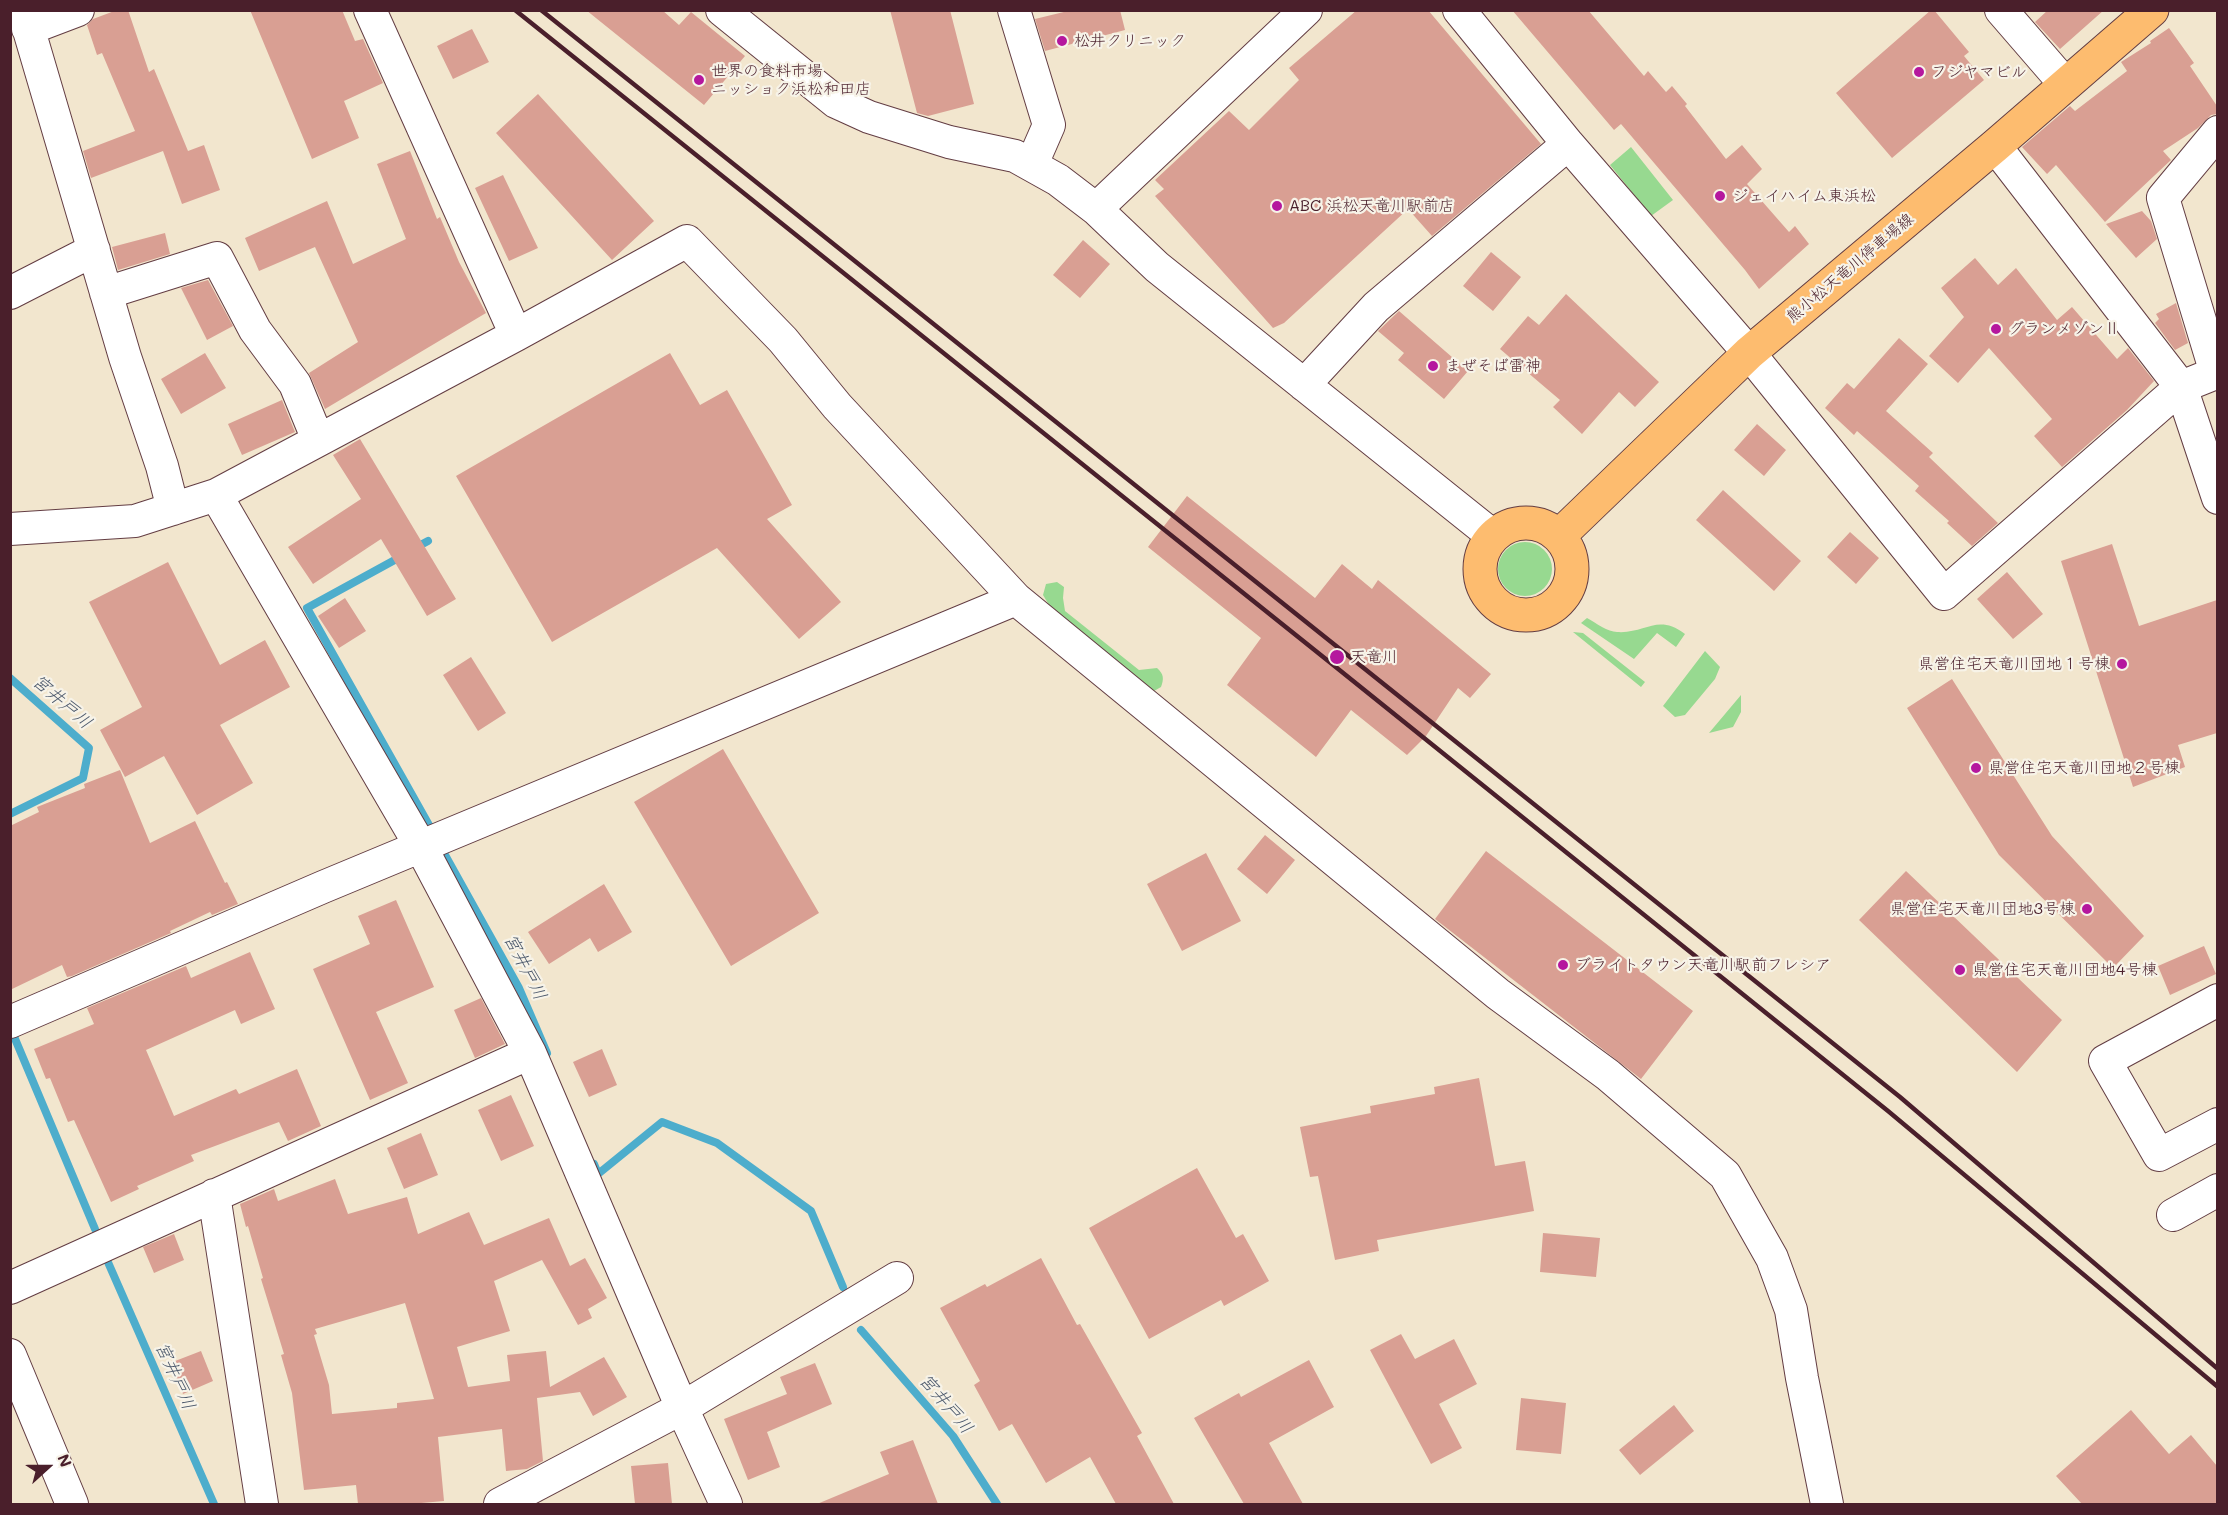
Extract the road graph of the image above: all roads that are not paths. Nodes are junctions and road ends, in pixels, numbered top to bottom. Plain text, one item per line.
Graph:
1 (78, 10) edge
2 (370, 10) edge
3 (722, 10) edge
4 (1014, 10) edge
5 (1306, 10) edge
6 (1459, 10) edge
7 (2001, 10) edge
8 (2152, 10) edge
9 (26, 20) edge
10 (2065, 84) junction
11 (2217, 132) edge
12 (1568, 144) junction
13 (1995, 146) junction
14 (1032, 164) junction
15 (1096, 209) junction
16 (94, 250) junction
17 (10, 293) edge
18 (106, 293) junction
19 (516, 335) junction
20 (1749, 353) junction
21 (1304, 385) junction
22 (2181, 387) junction
23 (318, 440) junction
24 (216, 495) junction
25 (2217, 498) edge
26 (173, 509) junction
27 (10, 529) edge
28 (1493, 536) junction
29 (1559, 536) junction
30 (1016, 598) junction
31 (430, 843) junction
32 (2217, 1000) edge
33 (10, 1022) edge
34 (530, 1053) junction
35 (2217, 1124) edge
36 (2217, 1190) edge
37 (214, 1195) junction
38 (2173, 1215) dead end
39 (897, 1278) dead end
40 (10, 1288) edge
41 (10, 1355) edge
42 (682, 1408) junction
43 (72, 1504) edge
44 (262, 1504) edge
45 (500, 1504) edge
46 (726, 1504) edge
47 (1827, 1504) edge

1 - 9 street
2 - 19 street
3 - 14 street
4 - 14 street
5 - 15 street
6 - 12 street
7 - 10 street
8 - 10 main road, 熊小松天竜川停車場線
9 - 16 street
10 - 13 main road, 熊小松天竜川停車場線
11 - 22 street
12 - 20 street
12 - 21 street
13 - 20 main road, 熊小松天竜川停車場線
13 - 22 street
14 - 15 street
15 - 21 street
16 - 17 street
16 - 18 street
18 - 23 street
18 - 26 street
19 - 23 street
19 - 30 street
20 - 22 street
20 - 29 main road, 熊小松天竜川停車場線
21 - 28 street
22 - 25 street
23 - 24 street
24 - 26 street
24 - 31 street
26 - 27 street
28 - 29 main road
28 - 29 main road
30 - 31 street
30 - 47 street
31 - 33 street
31 - 34 street
32 - 35 street
34 - 37 street
34 - 42 street
36 - 38 street
37 - 40 street
37 - 44 street
39 - 42 street
41 - 43 street
42 - 45 street
42 - 46 street

